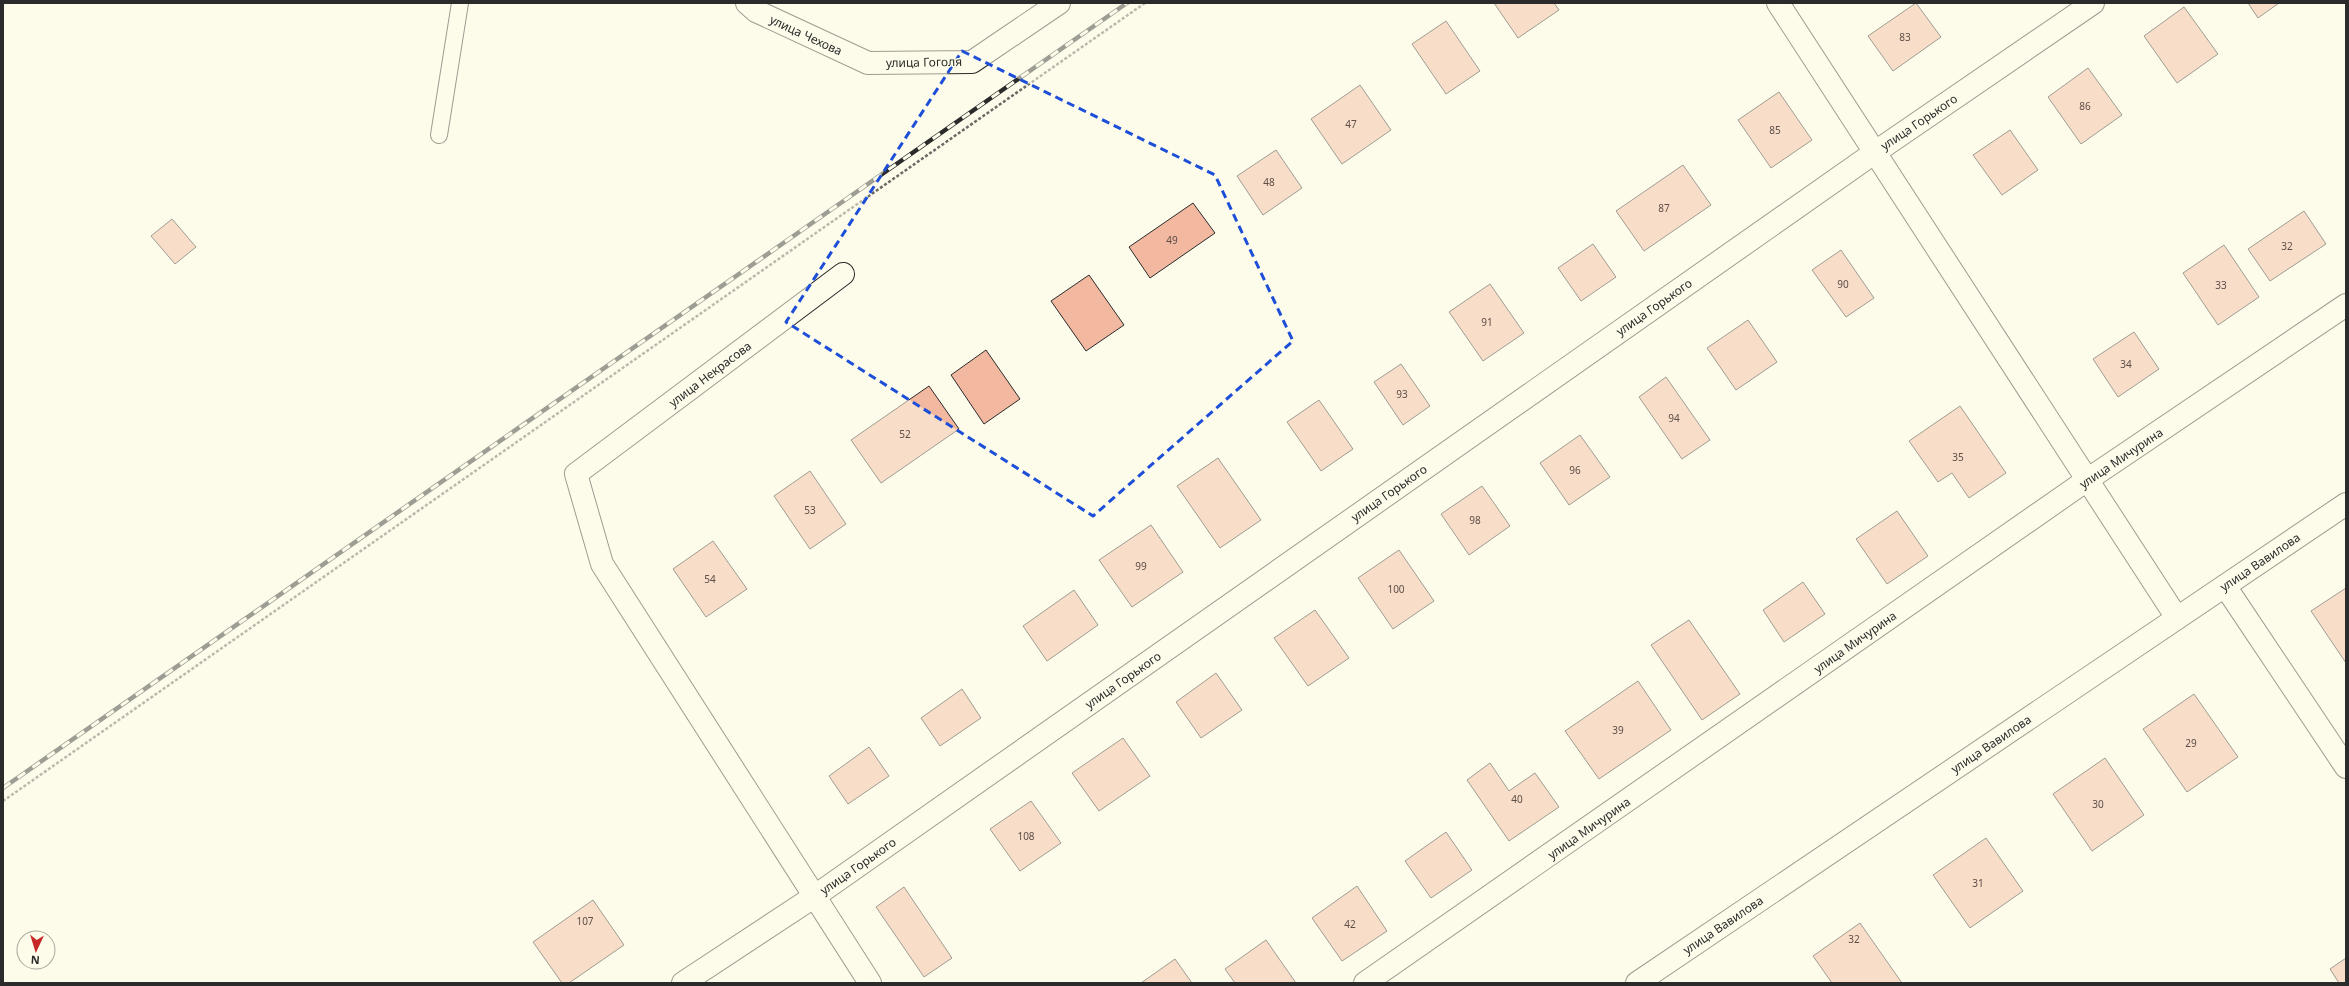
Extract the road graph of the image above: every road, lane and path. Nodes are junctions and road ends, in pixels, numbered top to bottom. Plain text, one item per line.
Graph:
1 (460, 3) edge
2 (747, 3) edge
3 (1059, 3) edge
4 (1145, 3) edge
5 (1778, 3) edge
6 (2093, 3) edge
7 (868, 63) joint
8 (439, 135) dead end
9 (1874, 153) junction
10 (843, 274) dead end
11 (2346, 305) edge
12 (2087, 480) junction
13 (2346, 504) edge
14 (2225, 586) junction
15 (2177, 618) junction
16 (2346, 767) edge
17 (3, 801) edge
18 (815, 896) junction
19 (683, 983) edge
20 (870, 983) edge
21 (1366, 983) edge
22 (1637, 983) edge

1 - 8 lane
2 - 7 street, улица Чехова
3 - 7 street, улица Гоголя
4 - 17 path
5 - 9 street
6 - 9 street, улица Горького
9 - 12 street
9 - 18 street, улица Горького
10 - 18 street, улица Некрасова
11 - 12 street, улица Мичурина
12 - 15 street
12 - 21 street, улица Мичурина
13 - 14 street, улица Вавилова
14 - 15 street, улица Вавилова
14 - 16 street
15 - 22 street, улица Вавилова
18 - 19 street, улица Горького
18 - 20 street

